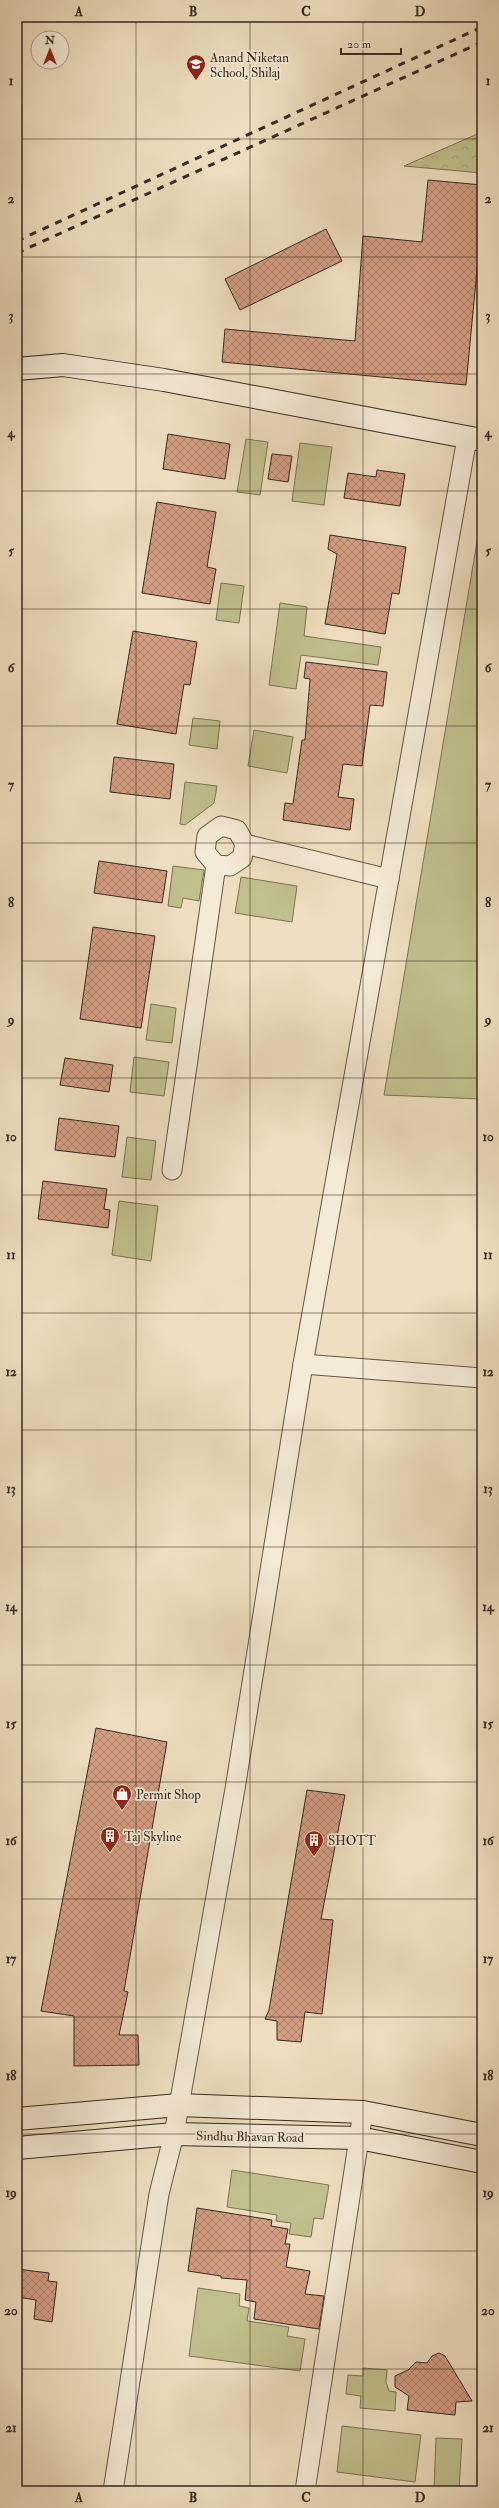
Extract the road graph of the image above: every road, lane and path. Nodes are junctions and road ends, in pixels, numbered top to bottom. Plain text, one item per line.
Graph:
1 (17, 369) edge
2 (474, 439) edge
3 (245, 844) junction
4 (216, 865) junction
5 (389, 879) junction
6 (172, 1170) dead end
7 (303, 1364) junction
8 (482, 1378) edge
9 (179, 2105) junction
10 (363, 2112) junction
11 (17, 2119) edge
12 (174, 2134) junction
13 (482, 2135) edge
14 (359, 2138) junction
15 (17, 2148) edge
16 (482, 2162) edge
17 (112, 2491) edge
18 (305, 2491) edge

1 - 2 main road
2 - 5 street
3 - 4 street
3 - 4 street
3 - 5 street
4 - 6 street
5 - 7 street
7 - 8 street
7 - 9 street
9 - 10 main road, Sindhu Bhavan Road
9 - 11 main road, Sindhu Bhavan Road
9 - 12 street
10 - 13 main road, Sindhu Bhavan Road
10 - 14 street
12 - 14 main road, Sindhu Bhavan Road
12 - 15 main road, Sindhu Bhavan Road
12 - 17 street
14 - 16 main road, Sindhu Bhavan Road
14 - 18 street

